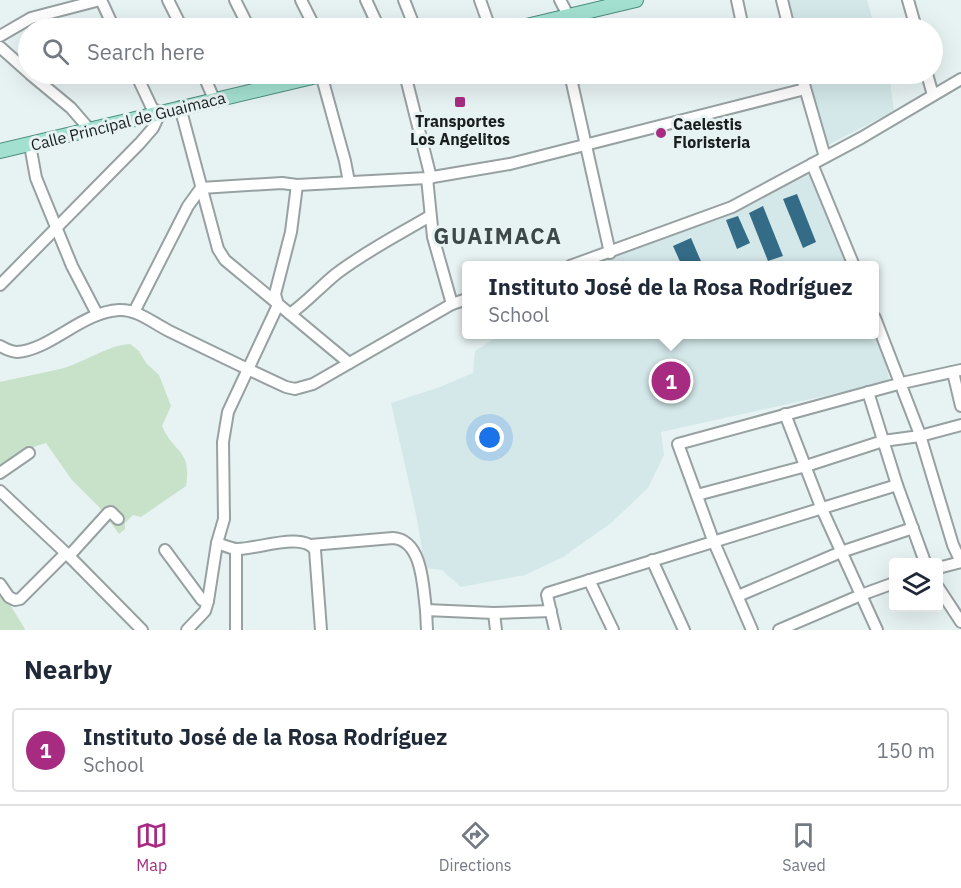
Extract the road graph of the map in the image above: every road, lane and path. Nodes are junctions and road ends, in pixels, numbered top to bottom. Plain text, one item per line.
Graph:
1 (100, 0) edge
2 (168, 0) edge
3 (235, 0) edge
4 (301, 0) edge
5 (366, 0) edge
6 (404, 0) edge
7 (480, 0) edge
8 (560, 0) edge
9 (636, 0) edge
10 (737, 0) edge
11 (782, 0) edge
12 (908, 0) edge
13 (31, 18) edge
14 (109, 18) edge
15 (177, 18) edge
16 (244, 18) edge
17 (310, 18) edge
18 (374, 18) edge
19 (411, 18) edge
20 (486, 18) edge
21 (561, 18) edge
22 (575, 18) edge
23 (741, 18) edge
24 (786, 18) edge
25 (913, 18) edge
26 (18, 26) edge
27 (0, 36) edge
28 (0, 47) edge
29 (18, 63) edge
30 (961, 79) edge
31 (42, 84) edge
32 (140, 84) edge
33 (207, 84) edge
34 (260, 84) edge
35 (326, 84) edge
36 (407, 84) edge
37 (572, 84) edge
38 (804, 84) edge
39 (930, 84) edge
40 (805, 89) junction
41 (933, 95) junction
42 (214, 99) junction
43 (180, 107) junction
44 (160, 113) junction
45 (90, 130) junction
46 (30, 145) junction
47 (586, 145) junction
48 (0, 151) edge
49 (825, 157) junction
50 (812, 164) junction
51 (429, 178) junction
52 (349, 183) junction
53 (297, 185) junction
54 (201, 188) junction
55 (430, 216) junction
56 (57, 228) junction
57 (610, 252) junction
58 (584, 261) edge
59 (852, 261) edge
60 (2, 279) edge
61 (462, 301) edge
62 (278, 303) junction
63 (452, 304) junction
64 (134, 312) junction
65 (97, 314) junction
66 (290, 314) junction
67 (879, 328) edge
68 (0, 346) edge
69 (349, 363) junction
70 (249, 369) junction
71 (957, 371) edge
72 (902, 383) junction
73 (868, 392) junction
74 (961, 406) edge
75 (785, 414) junction
76 (961, 425) edge
77 (920, 436) junction
78 (883, 441) junction
79 (29, 453) dead end
80 (806, 466) junction
81 (0, 473) edge
82 (897, 485) junction
83 (0, 491) edge
84 (697, 495) junction
85 (821, 507) junction
86 (118, 519) dead end
87 (913, 528) junction
88 (713, 540) junction
89 (218, 543) junction
90 (311, 545) junction
91 (236, 549) junction
92 (165, 550) dead end
93 (841, 552) junction
94 (68, 554) junction
95 (924, 558) edge
96 (652, 560) junction
97 (961, 562) edge
98 (943, 567) edge
99 (589, 580) junction
100 (0, 584) edge
101 (889, 586) edge
102 (943, 593) edge
103 (861, 595) junction
104 (738, 596) junction
105 (208, 601) junction
106 (426, 610) junction
107 (551, 611) junction
108 (494, 613) junction
109 (961, 622) edge
110 (142, 630) edge
111 (187, 630) edge
112 (236, 630) edge
113 (321, 630) edge
114 (427, 630) edge
115 (496, 630) edge
116 (555, 630) edge
117 (613, 630) edge
118 (684, 630) edge
119 (752, 630) edge
120 (779, 630) edge
121 (877, 630) edge

1 - 13 street
1 - 14 street
2 - 15 street
3 - 16 street
4 - 17 street
5 - 18 street
6 - 19 street
7 - 20 street
8 - 21 street
9 - 22 main road
10 - 23 street
11 - 24 street
12 - 25 street
26 - 27 street
28 - 29 street
30 - 41 street
31 - 45 street
32 - 44 street
33 - 42 street
34 - 42 main road, Calle Principal de Guaimaca
35 - 52 street
36 - 51 street
37 - 47 street
38 - 40 street
39 - 41 street
40 - 47 street
40 - 49 street
41 - 49 street
42 - 43 main road, Calle Principal de Guaimaca
43 - 44 main road, Calle Principal de Guaimaca
43 - 54 street
44 - 45 main road, Calle Principal de Guaimaca
44 - 56 street
45 - 46 main road, Calle Principal de Guaimaca
46 - 48 main road, Calle Principal de Guaimaca
46 - 56 street
47 - 51 street
47 - 57 street
49 - 50 street
50 - 57 street
50 - 59 street
51 - 52 street
51 - 55 street
52 - 53 street
53 - 54 street
53 - 62 street
54 - 62 street
54 - 64 street
55 - 63 street
55 - 66 street
56 - 60 street
56 - 65 street
57 - 58 street
61 - 63 street
62 - 66 street
62 - 70 street
63 - 69 street
64 - 65 street
64 - 70 street
65 - 68 street
66 - 69 street
67 - 72 street
69 - 70 street
70 - 89 street
71 - 72 street
71 - 74 street
72 - 73 street
72 - 77 street
73 - 75 street
73 - 78 street
75 - 80 street
75 - 84 street
76 - 77 street
77 - 78 street
77 - 97 street
78 - 80 street
78 - 82 street
79 - 81 street
80 - 84 street
80 - 85 street
82 - 85 street
82 - 87 street
83 - 94 street
84 - 88 street
85 - 88 street
85 - 93 street
86 - 94 street
87 - 93 street
87 - 95 street
88 - 96 street
88 - 104 street
89 - 91 street
89 - 105 street
90 - 91 street
90 - 106 street
90 - 113 street
91 - 112 street
92 - 105 street
93 - 103 street
93 - 104 street
94 - 100 street
94 - 110 street
96 - 99 street
96 - 118 street
97 - 98 street
99 - 107 street
99 - 117 street
101 - 103 street
102 - 109 street
103 - 120 street
103 - 121 street
104 - 119 street
105 - 111 street
106 - 108 street
106 - 114 street
107 - 108 street
107 - 116 street
108 - 115 street

